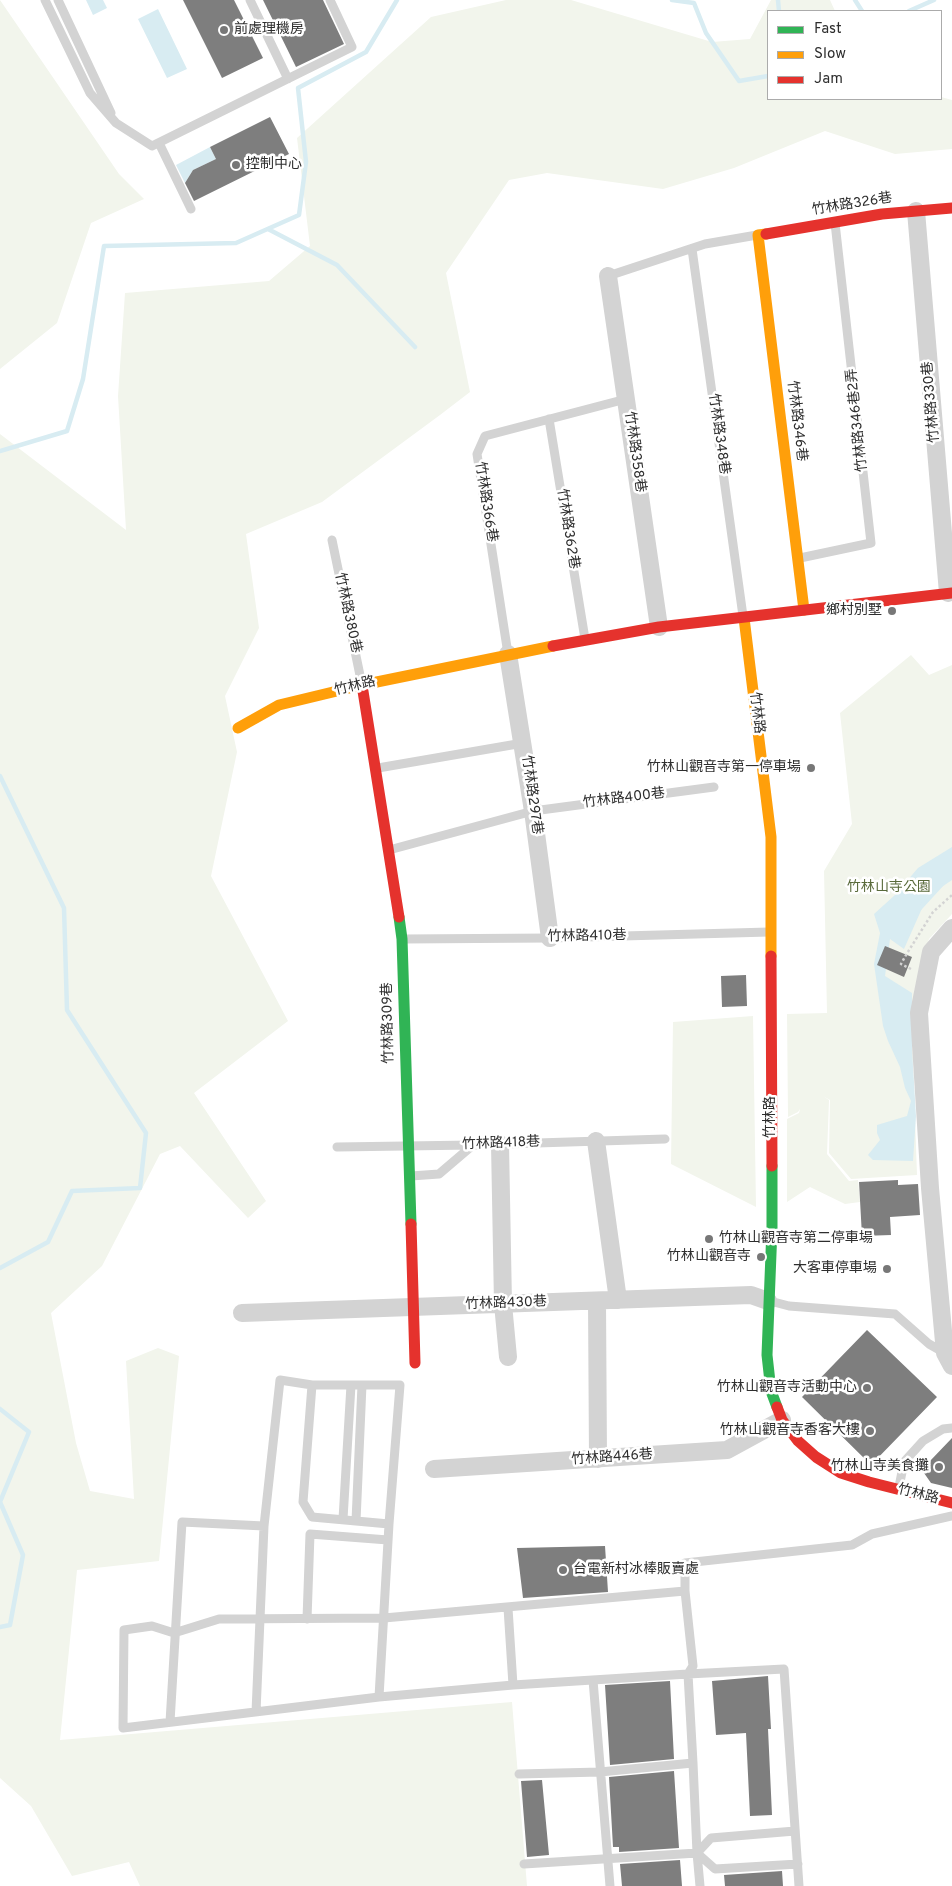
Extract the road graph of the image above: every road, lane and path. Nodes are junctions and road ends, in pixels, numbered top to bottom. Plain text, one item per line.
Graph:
1 (45, 0) edge
2 (58, 0) edge
3 (250, 0) edge
4 (330, 0) edge
5 (288, 79) junction
6 (116, 124) junction
7 (159, 143) junction
8 (952, 208) edge
9 (191, 209) dead end
10 (916, 211) junction
11 (835, 222) junction
12 (758, 235) junction
13 (692, 249) junction
14 (608, 276) joint
15 (626, 399) junction
16 (549, 419) junction
17 (332, 540) dead end
18 (798, 558) junction
19 (950, 593) edge
20 (804, 610) junction
21 (744, 618) junction
22 (660, 627) junction
23 (585, 640) junction
24 (508, 654) junction
25 (362, 685) junction
26 (238, 728) dead end
27 (523, 743) junction
28 (375, 768) junction
29 (714, 787) dead end
30 (534, 811) junction
31 (388, 850) junction
32 (952, 928) edge
33 (772, 932) junction
34 (402, 938) junction
35 (550, 938) junction
36 (665, 1139) dead end
37 (596, 1141) junction
38 (500, 1144) junction
39 (473, 1145) junction
40 (337, 1146) dead end
41 (407, 1146) junction
42 (408, 1176) junction
43 (618, 1300) junction
44 (768, 1300) junction
45 (597, 1301) junction
46 (503, 1304) junction
47 (413, 1308) junction
48 (242, 1313) dead end
49 (508, 1357) dead end
50 (948, 1360) edge
51 (414, 1363) dead end
52 (312, 1385) junction
53 (351, 1386) junction
54 (362, 1386) junction
55 (782, 1420) junction
56 (952, 1428) edge
57 (598, 1458) junction
58 (434, 1469) dead end
59 (898, 1490) junction
60 (952, 1503) edge
61 (952, 1516) edge
62 (343, 1519) junction
63 (356, 1521) junction
64 (389, 1524) junction
65 (264, 1526) junction
66 (388, 1540) junction
67 (685, 1591) junction
68 (508, 1608) junction
69 (384, 1618) junction
70 (261, 1619) junction
71 (307, 1619) junction
72 (174, 1633) junction
73 (688, 1674) junction
74 (593, 1680) junction
75 (513, 1685) junction
76 (379, 1697) junction
77 (256, 1712) junction
78 (170, 1722) junction
79 (693, 1763) junction
80 (600, 1772) junction
81 (519, 1774) dead end
82 (795, 1831) junction
83 (697, 1854) junction
84 (610, 1859) junction
85 (524, 1864) dead end
86 (798, 1864) junction
87 (610, 1886) edge
88 (700, 1886) edge
89 (800, 1886) edge

1 - 6 lane
2 - 6 lane
3 - 5 lane
4 - 5 lane
5 - 7 lane
6 - 7 lane
7 - 9 lane
8 - 10 street, 竹林路326巷
10 - 11 street, 竹林路326巷
10 - 19 street, 竹林路330巷
11 - 12 street, 竹林路326巷
11 - 18 lane, 竹林路346巷2弄
12 - 13 lane
12 - 18 street, 竹林路346巷
13 - 14 lane
13 - 21 lane, 竹林路348巷
14 - 15 street, 竹林路358巷
15 - 16 lane, 竹林路366巷
15 - 22 street, 竹林路358巷
16 - 23 lane, 竹林路362巷
16 - 24 lane, 竹林路366巷
17 - 25 lane, 竹林路380巷
18 - 20 street, 竹林路346巷
19 - 20 street, 竹林路
20 - 21 street, 竹林路
21 - 22 street, 竹林路
21 - 33 street, 竹林路
22 - 23 street, 竹林路
23 - 24 street, 竹林路
24 - 25 street, 竹林路
24 - 27 street, 竹林路297巷
25 - 26 street, 竹林路
25 - 28 street, 竹林路309巷
27 - 28 lane
27 - 30 street, 竹林路297巷
28 - 31 street, 竹林路309巷
29 - 30 lane, 竹林路400巷
30 - 31 lane, 竹林路400巷
30 - 35 street, 竹林路297巷
31 - 34 street, 竹林路309巷
32 - 50 street
33 - 35 lane, 竹林路410巷
33 - 44 street, 竹林路
34 - 35 lane, 竹林路410巷
34 - 41 street, 竹林路309巷
36 - 37 lane, 竹林路418巷
37 - 38 lane, 竹林路418巷
37 - 43 street
38 - 39 lane, 竹林路418巷
38 - 46 street
39 - 41 lane, 竹林路418巷
39 - 42 lane
40 - 41 lane, 竹林路418巷
41 - 42 street, 竹林路309巷
42 - 47 street, 竹林路309巷
43 - 44 street, 竹林路430巷
43 - 45 street, 竹林路430巷
44 - 50 lane
44 - 55 street, 竹林路
45 - 46 street, 竹林路430巷
45 - 57 street
46 - 47 street, 竹林路430巷
46 - 49 street
47 - 48 street, 竹林路430巷
47 - 51 street, 竹林路309巷
52 - 53 lane
52 - 62 lane
52 - 65 lane
53 - 54 lane
53 - 62 lane
54 - 63 lane
54 - 64 lane
55 - 57 street, 竹林路446巷
55 - 59 street, 竹林路
56 - 59 lane
57 - 58 street, 竹林路446巷
59 - 60 street, 竹林路
61 - 67 lane
62 - 63 lane
63 - 64 lane
64 - 66 lane
65 - 70 lane
65 - 72 lane
66 - 69 lane
66 - 71 lane
67 - 68 lane
67 - 73 lane
68 - 69 lane
68 - 75 lane
69 - 71 lane
69 - 76 lane
70 - 71 lane
70 - 72 lane
70 - 77 lane
72 - 78 lane
72 - 78 lane
73 - 74 lane
73 - 79 lane
73 - 82 lane
74 - 75 lane
74 - 80 lane
75 - 76 lane
76 - 77 lane
77 - 78 lane
79 - 80 lane
79 - 83 lane
80 - 81 lane
80 - 84 lane
82 - 83 lane
82 - 86 lane
83 - 84 lane
83 - 86 lane
83 - 88 lane
84 - 85 lane
84 - 87 lane
86 - 89 lane

